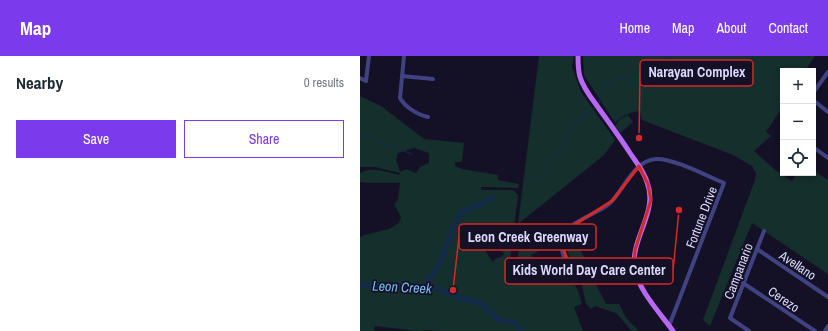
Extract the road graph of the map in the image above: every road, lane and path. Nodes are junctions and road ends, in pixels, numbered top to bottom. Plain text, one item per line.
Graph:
1 (369, 56) edge
2 (404, 56) edge
3 (578, 56) edge
4 (828, 72) edge
5 (402, 76) junction
6 (360, 78) edge
7 (433, 80) dead end
8 (816, 89) edge
9 (816, 102) edge
10 (828, 112) edge
11 (428, 117) dead end
12 (816, 149) edge
13 (828, 158) edge
14 (639, 166) junction
15 (764, 231) dead end
16 (757, 249) junction
17 (634, 268) junction
18 (574, 277) junction
19 (577, 283) dead end
20 (743, 283) junction
21 (828, 297) edge
22 (669, 326) junction
23 (828, 326) edge
24 (673, 331) edge
25 (749, 331) edge
26 (815, 331) edge
27 (824, 331) edge

1 - 6 street
2 - 5 street
3 - 14 main road
4 - 8 street
5 - 7 street
5 - 11 street
9 - 10 street
12 - 13 street
14 - 17 main road
14 - 18 street
14 - 22 street, Fortune Drive
15 - 16 street, Campanario
16 - 20 street, Campanario
16 - 21 street, Avellano
17 - 18 street
17 - 22 main road
18 - 19 street
20 - 25 street, Campanario
20 - 26 street, Cerezo
22 - 24 main road
23 - 27 street

